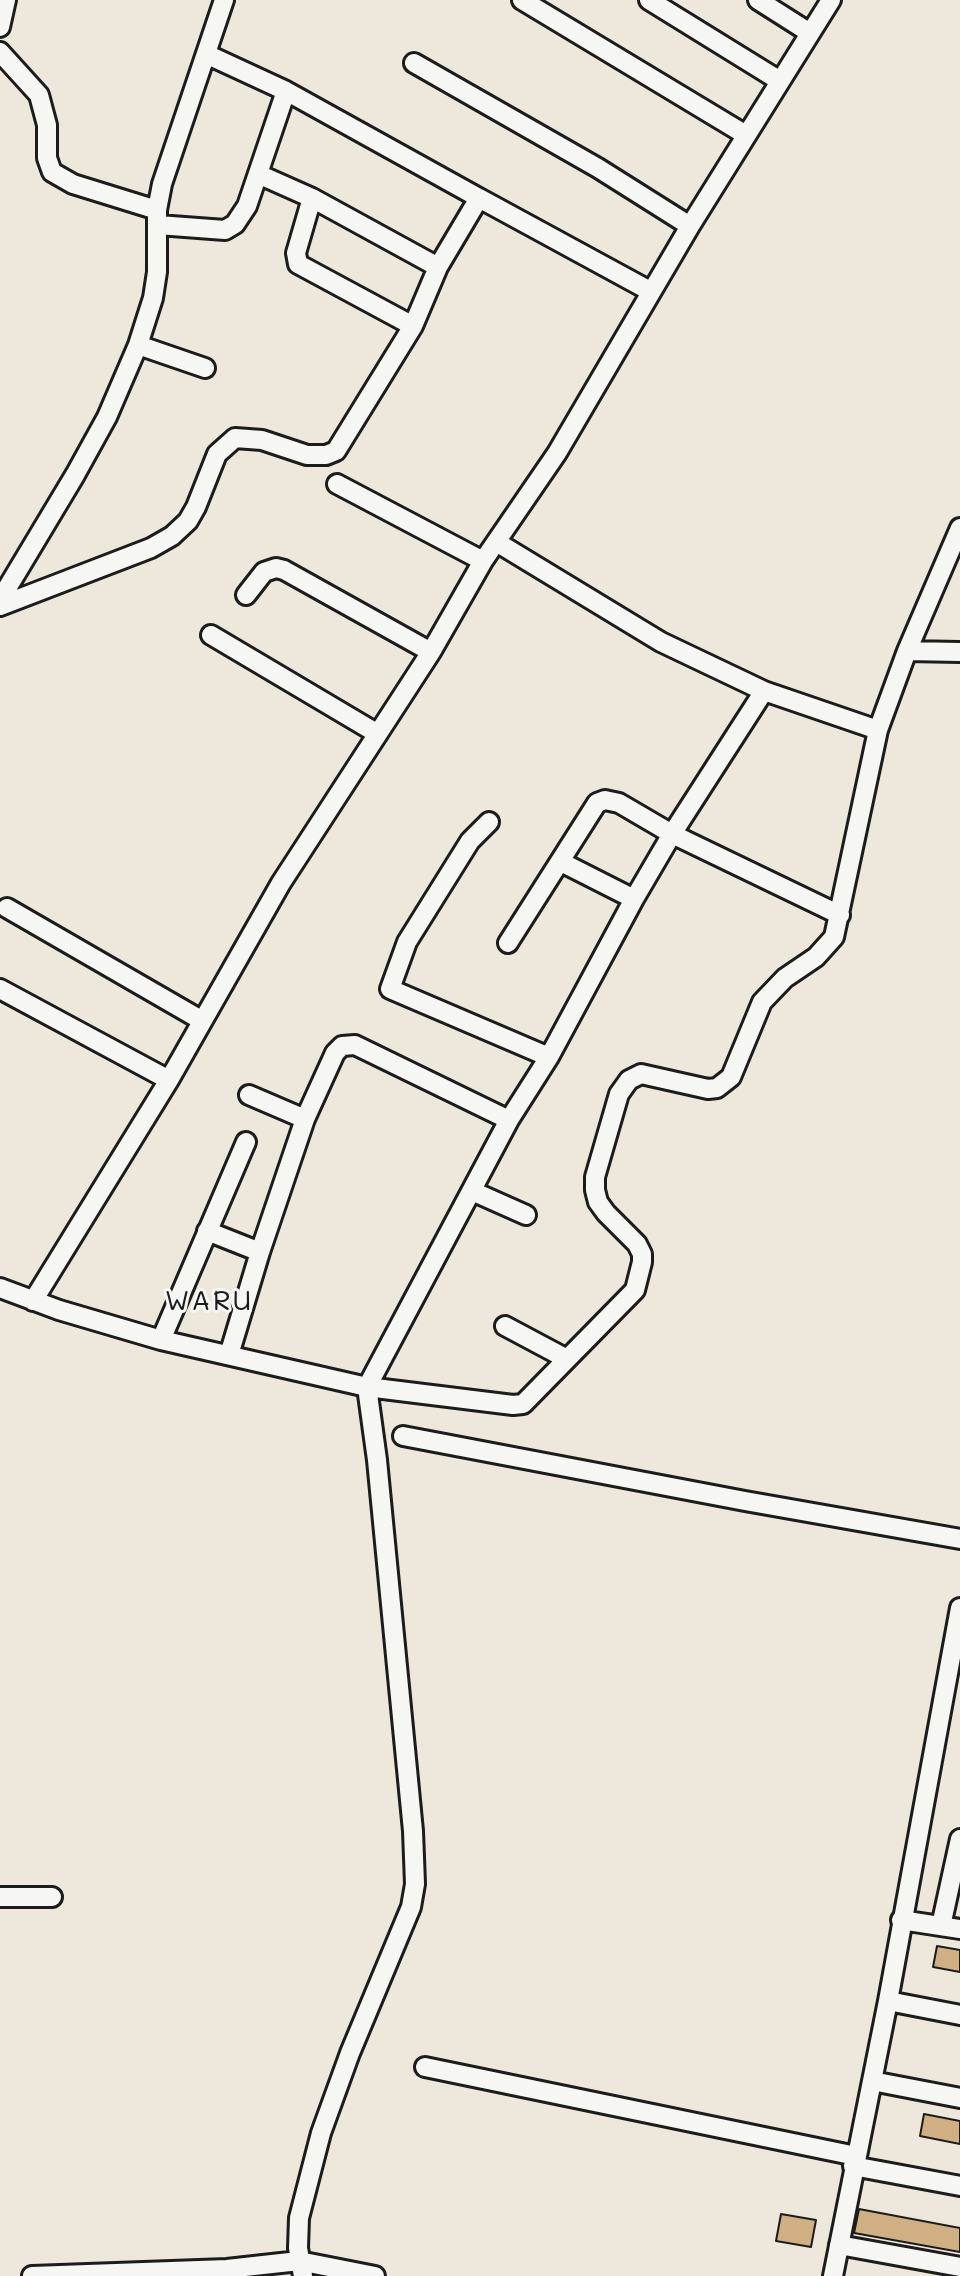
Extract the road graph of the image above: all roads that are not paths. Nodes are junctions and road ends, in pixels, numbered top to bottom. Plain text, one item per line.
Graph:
1 (6, 0) edge
2 (224, 0) edge
3 (522, 0) edge
4 (649, 0) edge
5 (758, 0) edge
6 (831, 0) edge
7 (0, 27) edge
8 (810, 33) junction
9 (0, 52) edge
10 (206, 54) junction
11 (414, 63) dead end
12 (780, 81) junction
13 (286, 91) junction
14 (746, 135) junction
15 (258, 174) junction
16 (312, 198) junction
17 (479, 198) junction
18 (158, 218) junction
19 (690, 226) junction
20 (438, 267) junction
21 (650, 291) junction
22 (413, 326) junction
23 (138, 345) junction
24 (205, 368) dead end
25 (337, 484) dead end
26 (960, 528) edge
27 (498, 543) junction
28 (483, 561) junction
29 (246, 595) dead end
30 (0, 603) edge
31 (211, 635) dead end
32 (907, 651) junction
33 (431, 652) junction
34 (960, 652) edge
35 (764, 691) junction
36 (878, 730) junction
37 (378, 734) junction
38 (489, 822) dead end
39 (672, 834) junction
40 (561, 862) junction
41 (634, 899) junction
42 (7, 908) dead end
43 (840, 915) junction
44 (508, 943) dead end
45 (0, 989) edge
46 (201, 1020) junction
47 (549, 1057) junction
48 (169, 1080) junction
49 (249, 1095) dead end
50 (305, 1119) junction
51 (509, 1120) junction
52 (246, 1142) dead end
53 (472, 1191) junction
54 (526, 1215) dead end
55 (207, 1231) junction
56 (260, 1252) junction
57 (0, 1288) edge
58 (46, 1306) junction
59 (505, 1326) dead end
60 (161, 1340) junction
61 (229, 1355) junction
62 (567, 1359) junction
63 (367, 1387) junction
64 (403, 1436) dead end
65 (960, 1539) edge
66 (960, 1608) edge
67 (957, 1639) edge
68 (960, 1839) edge
69 (0, 1897) edge
70 (52, 1897) dead end
71 (901, 1920) junction
72 (951, 1928) edge
73 (888, 2001) junction
74 (960, 2015) edge
75 (425, 2067) dead end
76 (872, 2081) junction
77 (960, 2098) edge
78 (855, 2161) junction
79 (960, 2186) edge
80 (839, 2245) junction
81 (960, 2267) edge
82 (301, 2268) edge
83 (140, 2273) edge
84 (32, 2276) edge
85 (375, 2276) edge
86 (833, 2276) edge

1 - 7 street
2 - 10 street
3 - 14 street
4 - 12 street
5 - 8 street
6 - 8 street
8 - 12 street
9 - 18 street
10 - 13 street
10 - 18 street
11 - 19 street
12 - 14 street
13 - 15 street
13 - 17 street
14 - 19 street
15 - 16 street
15 - 18 street
16 - 20 street
16 - 22 street
17 - 20 street
17 - 21 street
18 - 23 street
19 - 21 street
20 - 22 street
21 - 27 street
22 - 30 street
23 - 24 street
23 - 30 street
25 - 28 street
26 - 32 street
27 - 28 street
27 - 35 street
28 - 33 street
29 - 33 street
31 - 37 street
32 - 34 street
32 - 36 street
33 - 37 street
35 - 36 street
35 - 39 street
36 - 43 street
37 - 46 street
38 - 47 street
39 - 40 street
39 - 41 street
39 - 43 street
40 - 41 street
40 - 44 street
41 - 47 street
42 - 46 street
43 - 62 street
45 - 48 street
46 - 48 street
47 - 51 street
48 - 58 street
49 - 50 street
50 - 51 street
50 - 56 street
51 - 53 street
52 - 55 street
53 - 54 street
53 - 63 street
55 - 56 street
55 - 60 street
56 - 61 street
57 - 58 street
58 - 60 street
59 - 62 street
60 - 61 street
61 - 63 street
62 - 63 street
63 - 82 street
64 - 65 street
66 - 67 street
67 - 71 street
68 - 72 street
69 - 70 street
71 - 72 street
71 - 73 street
73 - 74 street
73 - 76 street
75 - 78 street
76 - 77 street
76 - 78 street
78 - 79 street
78 - 80 street
80 - 81 street
80 - 86 street
82 - 83 street
82 - 85 street
83 - 84 street

